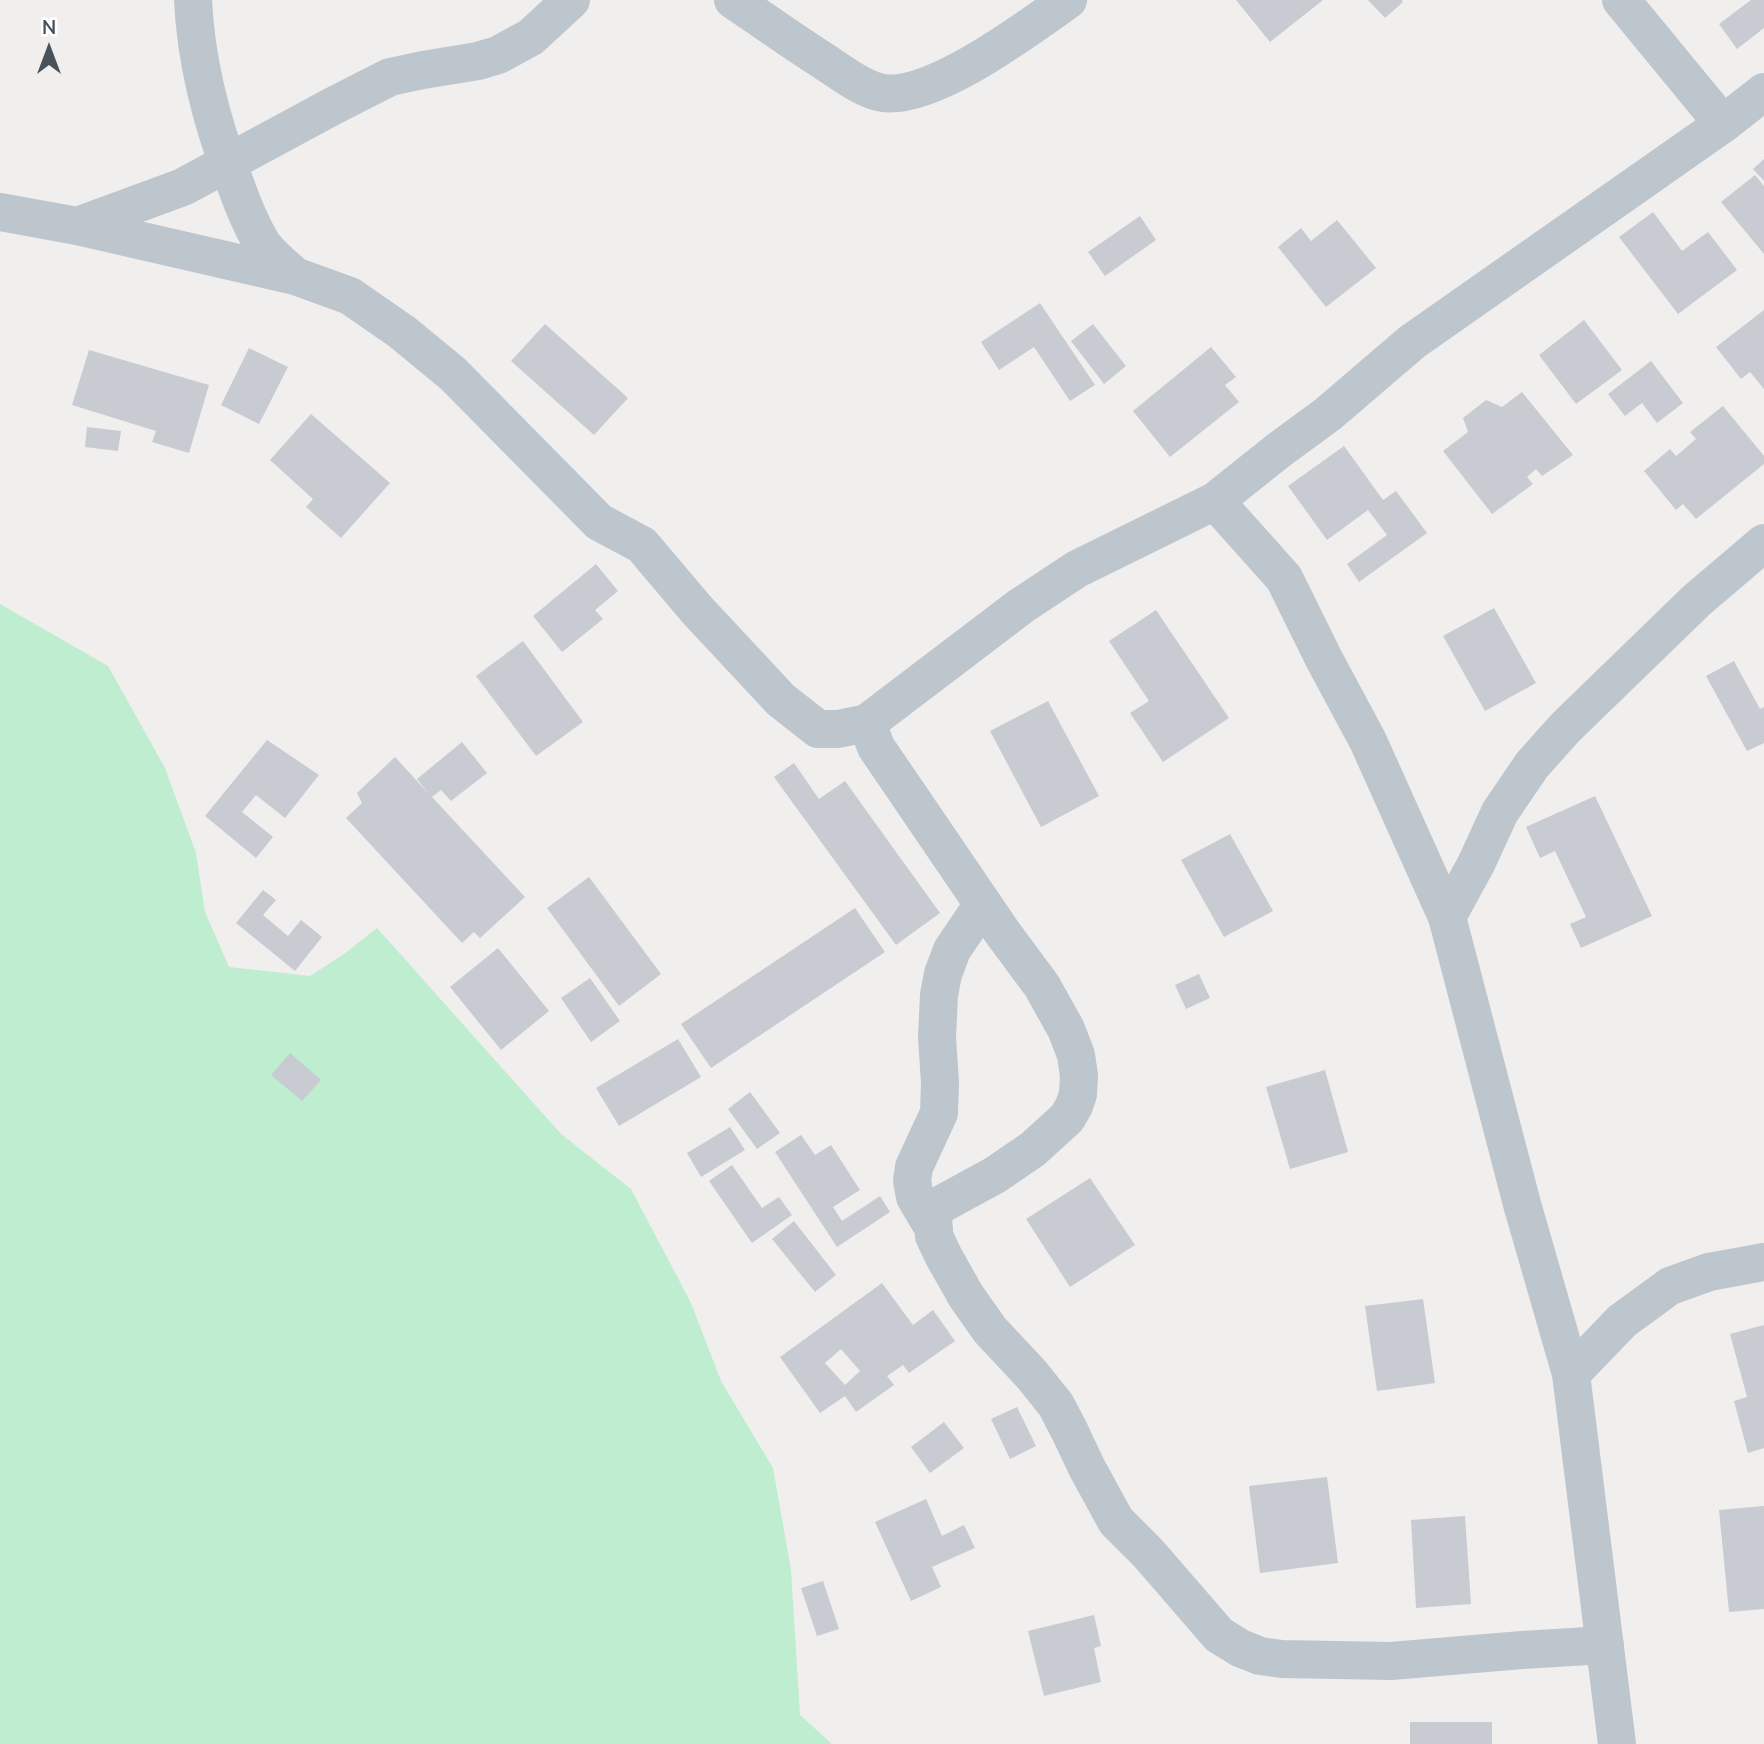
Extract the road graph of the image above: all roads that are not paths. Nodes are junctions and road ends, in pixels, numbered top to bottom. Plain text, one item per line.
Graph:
1 (193, 0) edge
2 (571, 0) edge
3 (733, 0) edge
4 (1068, 0) edge
5 (1621, 0) edge
6 (1764, 92) edge
7 (1723, 124) junction
8 (227, 164) junction
9 (0, 212) edge
10 (77, 226) junction
11 (295, 276) junction
12 (1215, 501) junction
13 (1764, 543) edge
14 (867, 723) junction
15 (983, 904) junction
16 (1447, 917) junction
17 (934, 1228) junction
18 (1764, 1262) edge
19 (1572, 1374) junction
20 (1605, 1645) junction
21 (1617, 1744) edge

1 - 8 street
2 - 8 street
3 - 4 street
5 - 7 street
6 - 7 street
7 - 12 street
8 - 10 street
8 - 11 street
9 - 10 street
10 - 11 street
11 - 14 street
12 - 14 street
12 - 16 street
13 - 16 street
14 - 15 street
15 - 17 street
15 - 17 street
16 - 19 street
17 - 20 street
18 - 19 street
19 - 20 street
20 - 21 street

